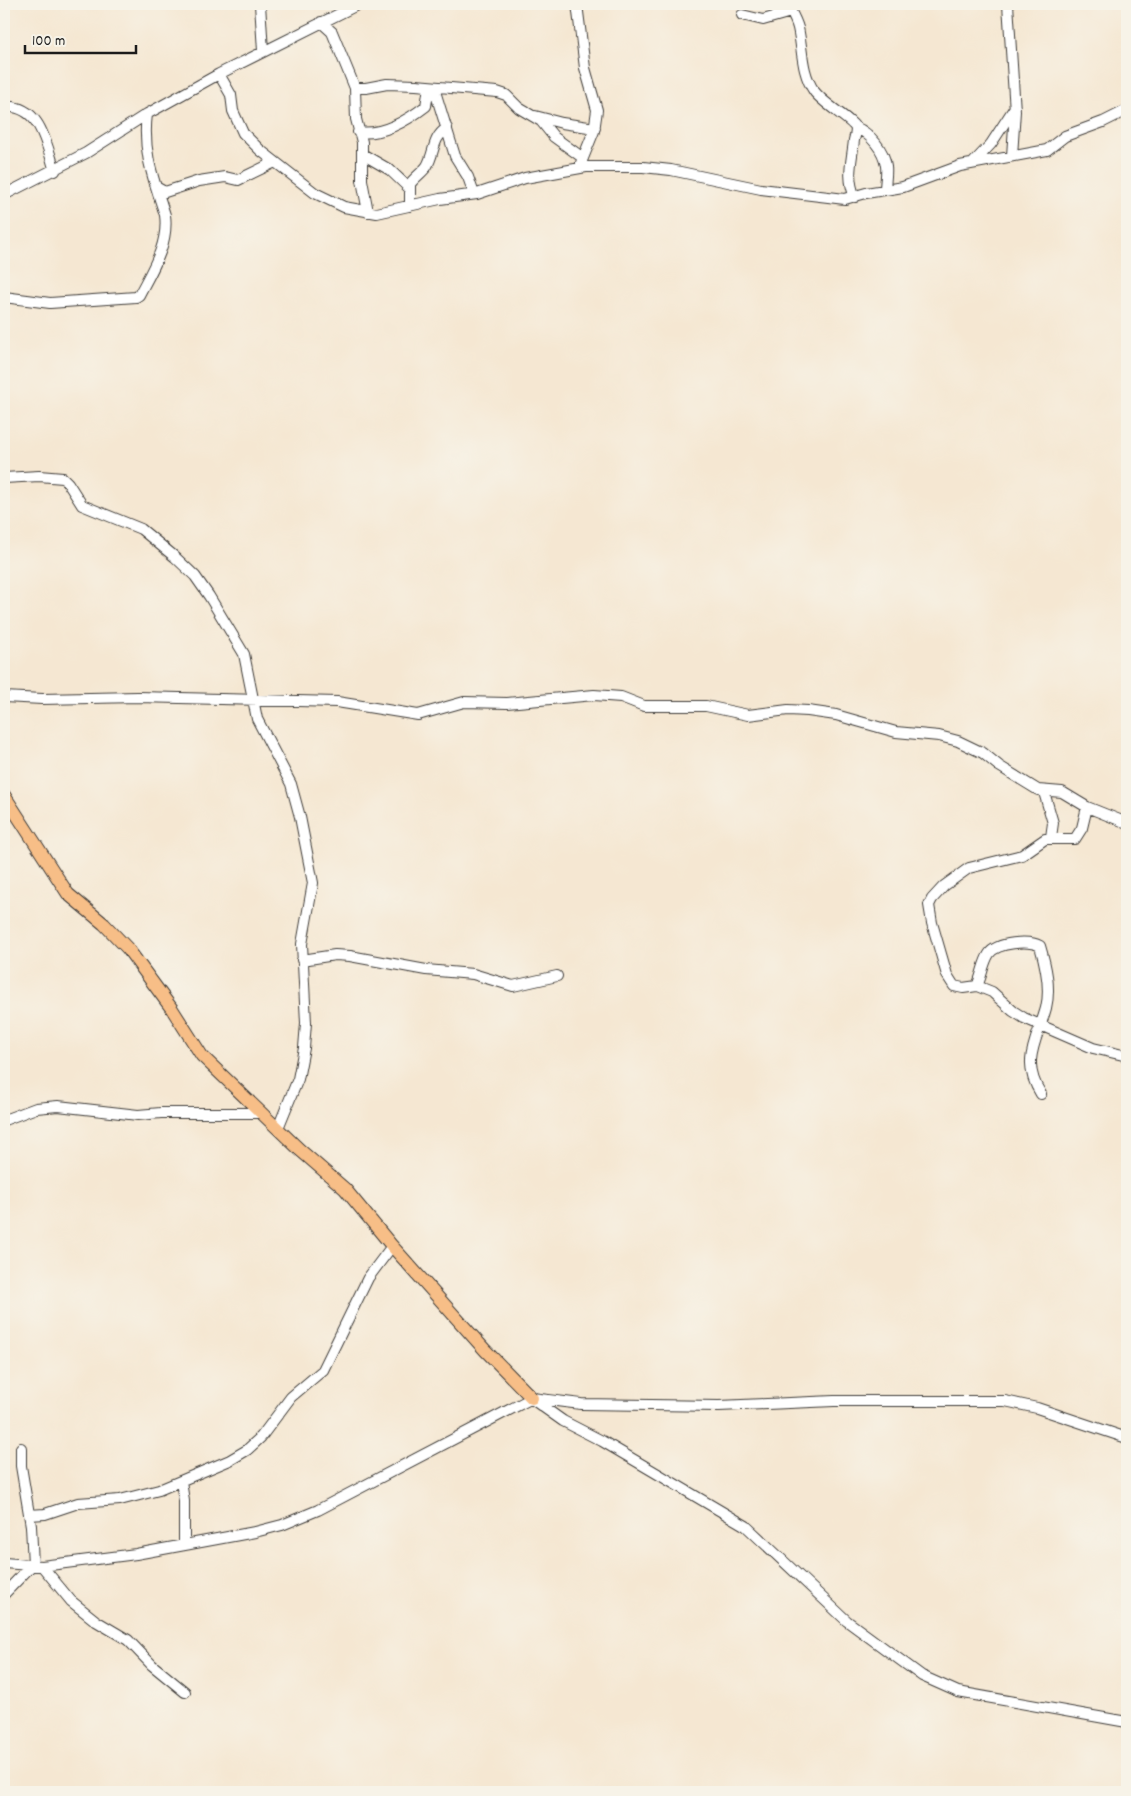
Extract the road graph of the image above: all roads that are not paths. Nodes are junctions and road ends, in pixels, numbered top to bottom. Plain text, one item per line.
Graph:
1 (260, 4) edge
2 (359, 4) edge
3 (576, 4) edge
4 (1008, 4) edge
5 (789, 8) edge
6 (742, 15) dead end
7 (321, 22) junction
8 (263, 52) junction
9 (220, 74) junction
10 (431, 87) junction
11 (355, 88) junction
12 (4, 106) edge
13 (1015, 107) junction
14 (1127, 110) edge
15 (147, 114) junction
16 (532, 115) junction
17 (855, 127) junction
18 (448, 128) junction
19 (595, 128) junction
20 (358, 132) junction
21 (364, 155) junction
22 (1012, 156) junction
23 (275, 162) junction
24 (581, 163) junction
25 (972, 163) junction
26 (54, 170) junction
27 (156, 187) junction
28 (410, 189) junction
29 (885, 190) junction
30 (474, 194) junction
31 (4, 195) edge
32 (855, 196) junction
33 (410, 206) junction
34 (368, 212) junction
35 (4, 297) edge
36 (4, 478) edge
37 (4, 697) edge
38 (253, 700) junction
39 (1044, 792) junction
40 (4, 794) edge
41 (1087, 807) junction
42 (1127, 823) edge
43 (1051, 837) junction
44 (302, 960) junction
45 (557, 976) dead end
46 (976, 986) junction
47 (1040, 1024) junction
48 (1123, 1055) dead end
49 (1041, 1094) dead end
50 (262, 1113) junction
51 (4, 1120) edge
52 (278, 1128) junction
53 (392, 1246) junction
54 (532, 1398) junction
55 (1127, 1438) edge
56 (21, 1448) dead end
57 (180, 1481) junction
58 (29, 1515) junction
59 (184, 1544) junction
60 (4, 1563) edge
61 (37, 1565) junction
62 (4, 1594) edge
63 (185, 1692) dead end
64 (1127, 1722) edge

1 - 8 street
2 - 7 street
3 - 19 street
4 - 13 street
5 - 6 street
5 - 17 street
7 - 8 street
7 - 11 street
8 - 9 street
9 - 15 street
9 - 23 street
10 - 11 street
10 - 16 street
10 - 18 street
10 - 20 street
11 - 20 street
12 - 26 street
13 - 22 street
13 - 25 street
14 - 22 street
15 - 26 street
15 - 27 street
16 - 19 street
16 - 24 street
17 - 29 street
17 - 32 street
18 - 28 street
18 - 30 street
19 - 24 street
20 - 21 street
21 - 28 street
21 - 34 street
22 - 25 street
23 - 27 street
23 - 34 street
24 - 30 street
24 - 32 street
25 - 29 street
26 - 31 street
27 - 35 street
28 - 33 street
29 - 32 street
30 - 33 street
33 - 34 street
36 - 38 street
37 - 38 street
38 - 39 street
38 - 44 street
39 - 41 street
39 - 43 street
40 - 50 main road
41 - 42 street
41 - 43 street
43 - 46 street
44 - 45 street
44 - 52 street
46 - 47 street
46 - 47 street
47 - 48 street
47 - 49 street
50 - 51 street
50 - 52 main road
52 - 53 main road
53 - 54 main road
53 - 57 street
54 - 55 street
54 - 59 street
54 - 64 street
56 - 58 street
57 - 58 street
57 - 59 street
58 - 61 street
59 - 61 street
60 - 61 street
61 - 62 street
61 - 63 street

